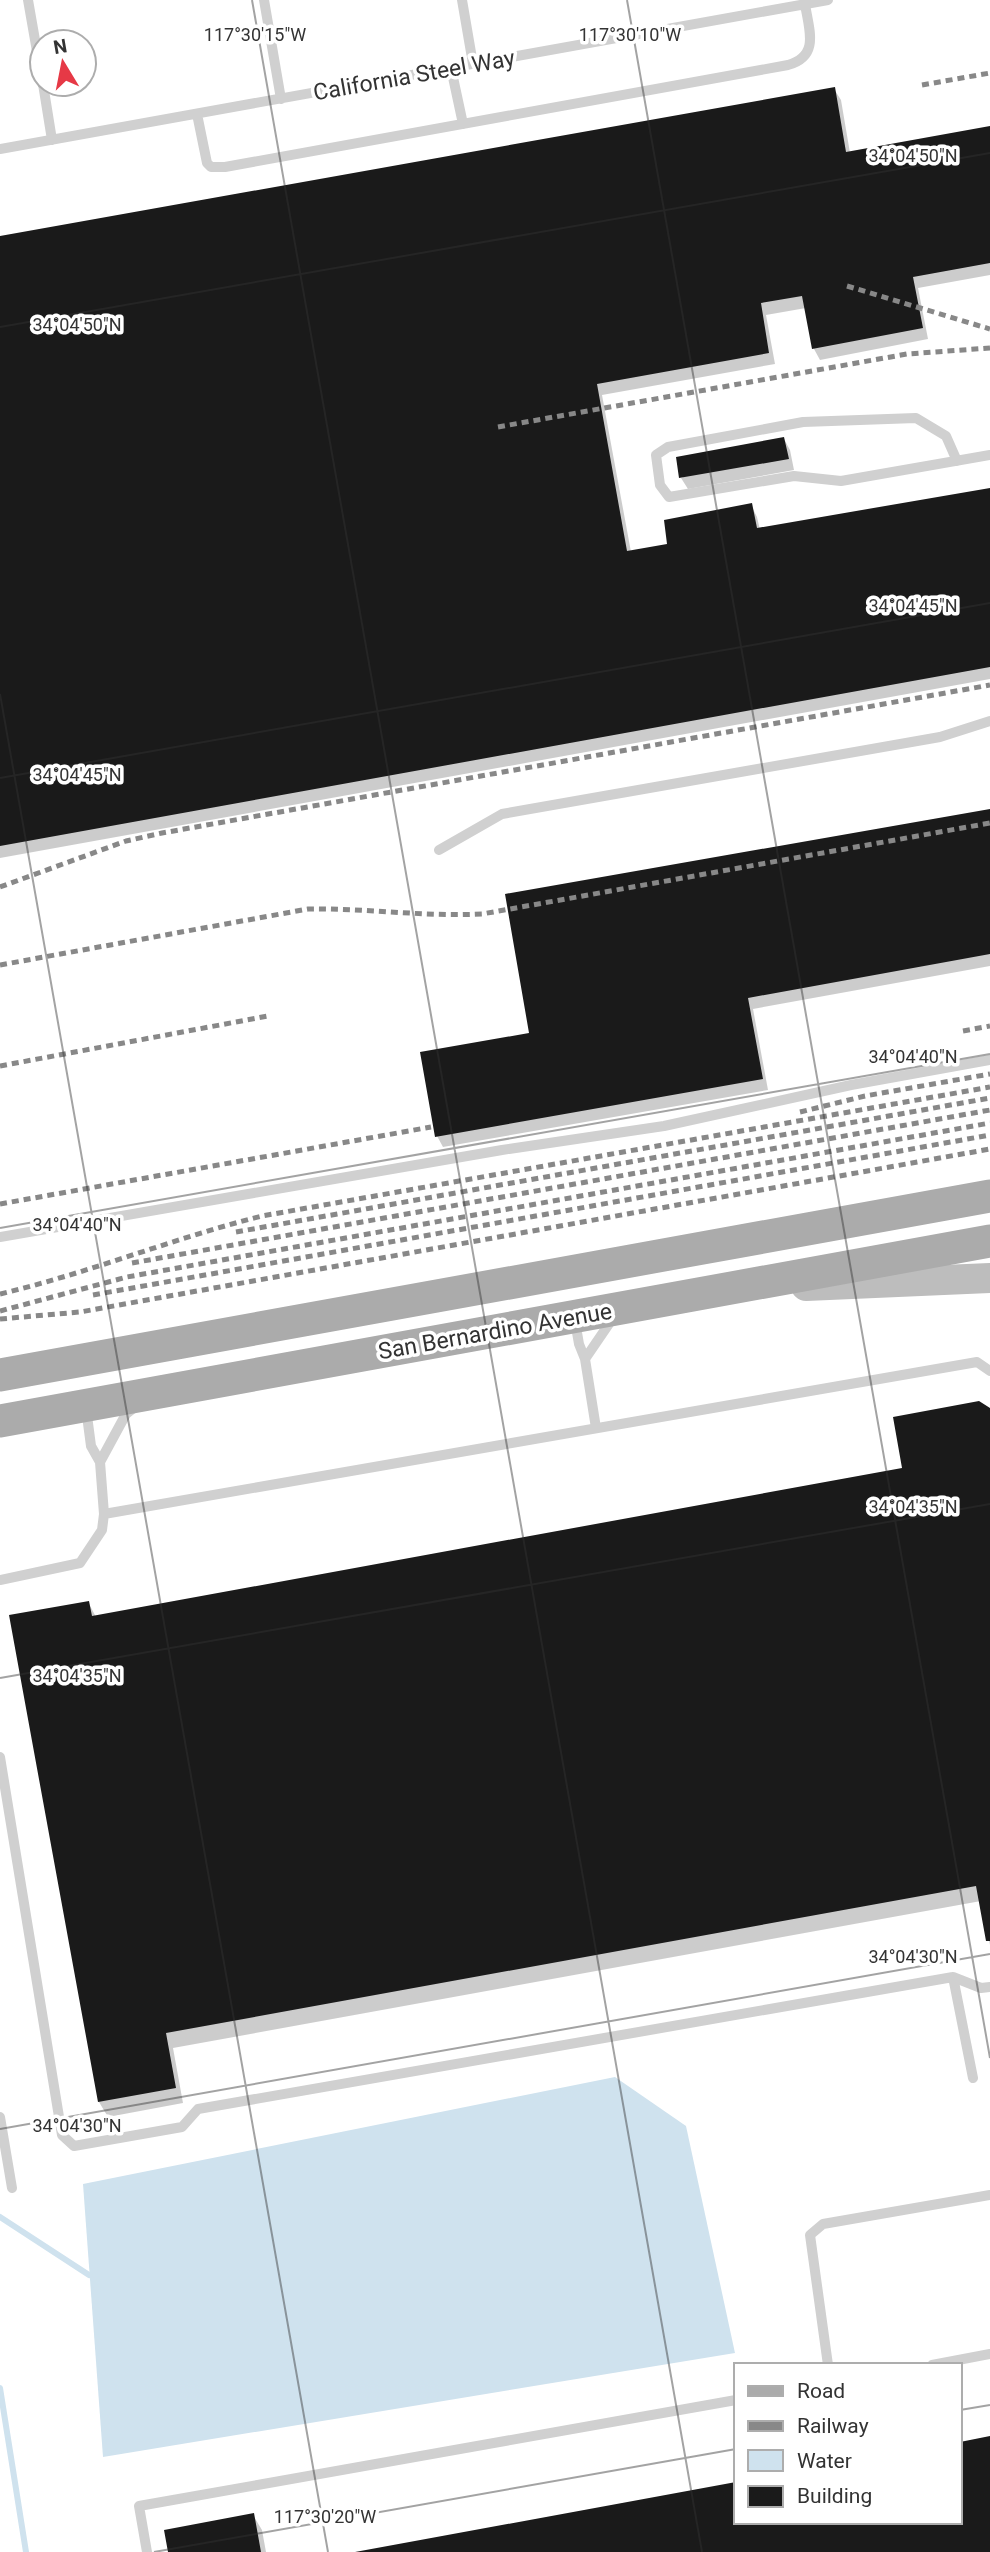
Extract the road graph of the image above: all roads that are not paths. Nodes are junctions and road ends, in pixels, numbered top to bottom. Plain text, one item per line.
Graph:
1 (28, 0) edge
2 (264, 0) edge
3 (462, 0) edge
4 (828, 0) edge
5 (805, 4) junction
6 (33, 28) edge
7 (473, 64) junction
8 (451, 68) junction
9 (45, 98) edge
10 (281, 99) junction
11 (197, 114) junction
12 (463, 124) junction
13 (52, 140) junction
14 (0, 149) edge
15 (990, 455) edge
16 (957, 461) junction
17 (990, 721) edge
18 (439, 850) dead end
19 (990, 1060) edge
20 (990, 1196) edge
21 (872, 1218) junction
22 (0, 1237) edge
23 (990, 1241) edge
24 (990, 1278) edge
25 (725, 1289) junction
26 (373, 1308) junction
27 (619, 1308) junction
28 (574, 1317) junction
29 (585, 1359) junction
30 (990, 1371) edge
31 (0, 1375) edge
32 (152, 1394) junction
33 (85, 1406) junction
34 (0, 1421) edge
35 (596, 1428) junction
36 (100, 1462) junction
37 (104, 1514) junction
38 (0, 1580) edge
39 (0, 1757) edge
40 (953, 1977) junction
41 (990, 1987) edge
42 (973, 2078) dead end
43 (0, 2117) edge
44 (12, 2188) dead end
45 (990, 2195) edge
46 (990, 2354) edge
47 (828, 2363) edge
48 (943, 2363) edge
49 (734, 2400) edge
50 (147, 2552) edge

1 - 6 lane
2 - 10 lane
3 - 7 lane
4 - 5 lane, California Steel Way
5 - 7 lane, California Steel Way
5 - 12 lane
7 - 8 lane, California Steel Way
8 - 10 lane, California Steel Way
8 - 12 lane
9 - 13 lane
10 - 11 lane, California Steel Way
11 - 12 lane
11 - 13 lane, California Steel Way
13 - 14 lane, California Steel Way
15 - 16 lane
16 - 16 lane
17 - 18 lane
19 - 22 lane
20 - 21 main road, San Bernardino Avenue
21 - 26 main road, San Bernardino Avenue
21 - 28 main road
23 - 25 main road, San Bernardino Avenue
24 - 25 street
25 - 27 main road, San Bernardino Avenue
26 - 31 main road, San Bernardino Avenue
26 - 33 main road
27 - 28 main road, San Bernardino Avenue
27 - 29 lane
28 - 29 lane
28 - 32 main road, San Bernardino Avenue
29 - 35 lane
30 - 35 lane
32 - 33 main road, San Bernardino Avenue
32 - 36 lane
33 - 34 main road, San Bernardino Avenue
33 - 36 lane
35 - 37 lane
36 - 37 lane
37 - 38 lane
39 - 40 lane
40 - 41 lane
40 - 42 lane
43 - 44 lane
45 - 47 lane
46 - 48 lane
49 - 50 lane

